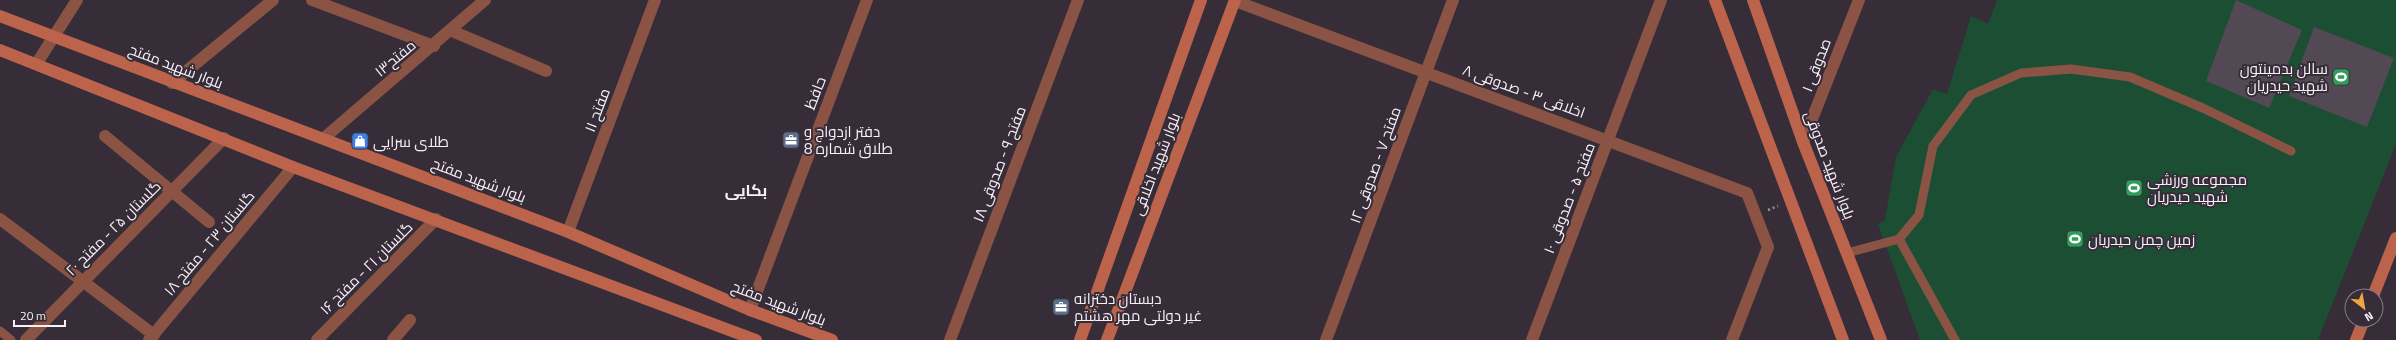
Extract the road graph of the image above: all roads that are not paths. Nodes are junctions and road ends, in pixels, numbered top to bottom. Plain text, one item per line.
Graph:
1 (77, 0) edge
2 (273, 0) edge
3 (312, 0) edge
4 (485, 0) edge
5 (655, 0) edge
6 (867, 0) edge
7 (1078, 0) edge
8 (1201, 0) edge
9 (1235, 0) edge
10 (1453, 0) edge
11 (1661, 0) edge
12 (1715, 0) edge
13 (1753, 0) edge
14 (1859, 0) edge
15 (0, 16) edge
16 (452, 30) junction
17 (54, 37) junction
18 (434, 46) junction
19 (0, 50) edge
20 (37, 63) junction
21 (546, 70) dead end
22 (1426, 72) junction
23 (172, 83) junction
24 (105, 136) dead end
25 (224, 138) junction
26 (324, 138) junction
27 (1608, 140) junction
28 (1804, 142) junction
29 (2291, 151) dead end
30 (294, 167) junction
31 (172, 191) junction
32 (0, 218) edge
33 (436, 220) junction
34 (208, 222) dead end
35 (568, 232) junction
36 (2396, 238) edge
37 (1899, 239) junction
38 (1847, 253) junction
39 (83, 281) junction
40 (2376, 288) edge
41 (750, 310) junction
42 (410, 320) dead end
43 (2361, 328) edge
44 (0, 331) edge
45 (152, 337) edge
46 (742, 338) edge
47 (11, 340) edge
48 (26, 340) edge
49 (317, 340) edge
50 (393, 340) edge
51 (756, 340) edge
52 (832, 340) edge
53 (950, 340) edge
54 (1080, 340) edge
55 (1107, 340) edge
56 (1326, 340) edge
57 (1532, 340) edge
58 (1732, 340) edge
59 (1842, 340) edge
60 (1881, 340) edge
61 (1954, 340) edge
62 (2356, 340) edge

1 - 17 street
2 - 23 street
3 - 18 street
4 - 16 street, مفتح۱۳
5 - 35 street, مفتح ۱۱
6 - 41 street, حافظ
7 - 53 street, مفتح ۹ - صدوقی ۱۸
8 - 54 main road, بلوار شهید اخلاقی
9 - 22 street, اخلاقی ۳ - صدوقی ۸
9 - 55 main road, بلوار شهید اخلاقی
10 - 22 street, مفتح ۷ - صدوقی ۱۲
11 - 27 street, مفتح ۵ - صدوقی ۱۰
12 - 59 main road
13 - 28 main road, بلوار شهید صدوقی
14 - 28 street, صدوقی ۱
15 - 17 main road, بلوار شهید مفتح
16 - 18 street, مفتح۱۳
16 - 21 street
17 - 20 street
17 - 23 main road, بلوار شهید مفتح
18 - 26 street, مفتح۱۳
19 - 20 main road
20 - 25 main road
22 - 27 street, اخلاقی ۳ - صدوقی ۸
22 - 56 street, مفتح ۷ - صدوقی ۱۲
23 - 26 main road, بلوار شهید مفتح
24 - 31 street
25 - 30 main road
25 - 31 street, گلستان ۲۵ - مفتح ۲۰
26 - 35 main road, بلوار شهید مفتح
27 - 57 street, مفتح ۵ - صدوقی ۱۰
27 - 58 street, اخلاقی ۳ - صدوقی ۸
28 - 38 main road, بلوار شهید صدوقی
29 - 37 lane
30 - 33 main road
30 - 45 street, گلستان ۲۳ - مفتح ۱۸
31 - 34 street
31 - 39 street, گلستان ۲۵ - مفتح ۲۰
32 - 39 street
33 - 46 main road
33 - 49 street, گلستان ۲۱ - مفتح ۱۶
35 - 41 main road, بلوار شهید مفتح
36 - 40 main road
37 - 38 lane
37 - 61 lane
38 - 60 main road, بلوار شهید صدوقی
39 - 45 street
39 - 48 street, گلستان ۲۵ - مفتح ۲۰
41 - 52 main road, بلوار شهید مفتح
42 - 50 street
43 - 62 main road
44 - 47 lane
46 - 51 main road

